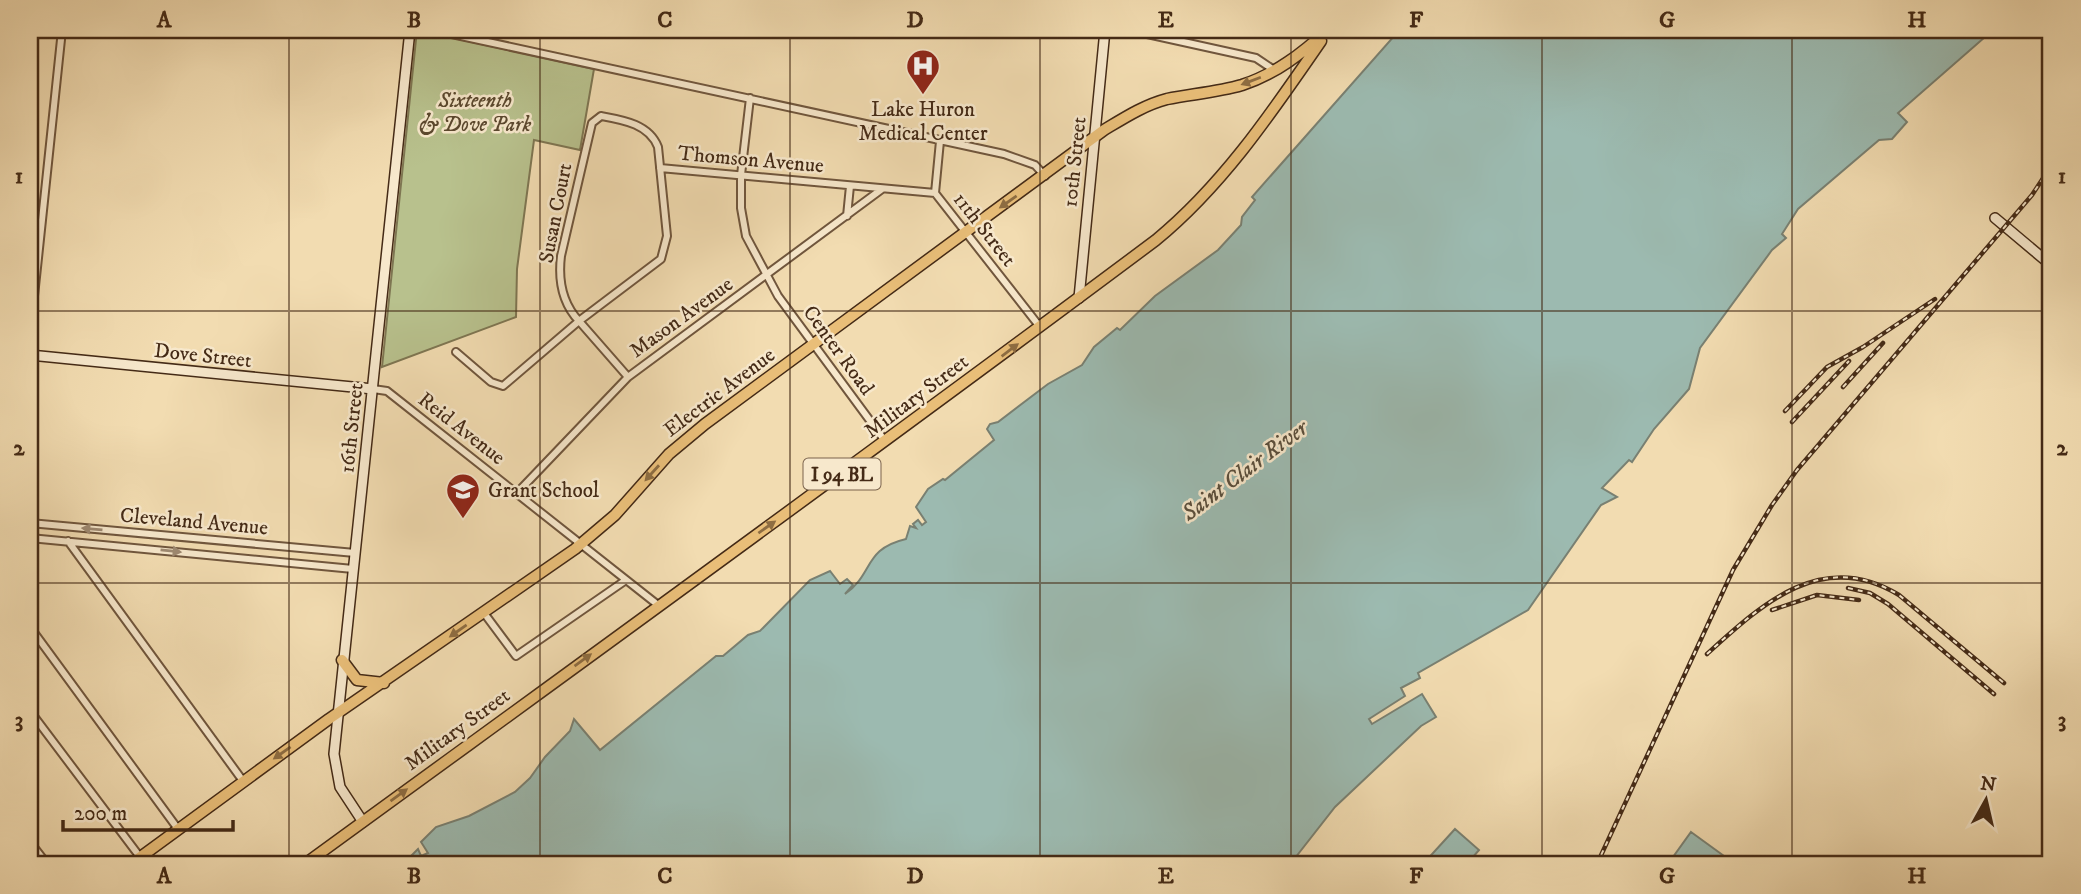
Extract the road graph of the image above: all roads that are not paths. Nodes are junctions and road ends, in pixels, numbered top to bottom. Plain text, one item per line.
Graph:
1 (62, 30) edge
2 (410, 30) edge
3 (433, 30) edge
4 (1105, 30) edge
5 (1129, 30) edge
6 (1328, 30) edge
7 (1277, 69) junction
8 (1285, 92) junction
9 (750, 98) junction
10 (594, 118) joint
11 (1095, 137) junction
12 (940, 141) junction
13 (660, 167) junction
14 (741, 175) junction
15 (1045, 176) junction
16 (850, 186) junction
17 (882, 189) junction
18 (935, 193) junction
19 (847, 216) junction
20 (1995, 218) dead end
21 (966, 232) junction
22 (2051, 265) edge
23 (767, 276) junction
24 (1079, 298) junction
25 (579, 321) junction
26 (1040, 327) junction
27 (30, 334) edge
28 (814, 344) junction
29 (456, 352) dead end
30 (30, 355) edge
31 (628, 377) junction
32 (373, 389) junction
33 (886, 443) junction
34 (517, 493) junction
35 (30, 523) edge
36 (30, 538) edge
37 (68, 541) junction
38 (581, 544) junction
39 (355, 553) junction
40 (353, 569) junction
41 (626, 580) junction
42 (658, 605) junction
43 (484, 613) junction
44 (30, 627) edge
45 (342, 660) junction
46 (384, 683) junction
47 (30, 711) edge
48 (338, 714) junction
49 (243, 781) junction
50 (363, 821) junction
51 (178, 829) junction
52 (30, 842) edge
53 (135, 861) edge
54 (47, 864) edge
55 (305, 864) edge

1 - 27 street
2 - 32 street, 16th Street
3 - 9 street
4 - 11 street, 10th Street
5 - 7 street
6 - 7 main road, Electric Avenue / I 94 BL
6 - 8 main road, Military Street / I 94 BL
7 - 8 main road
7 -> 11 main road, Electric Avenue / I 94 BL
8 - 24 main road, Military Street / I 94 BL
9 - 12 street
9 - 14 street, Center Road
10 - 13 street, Thomson Avenue
10 - 25 street, Susan Court
11 - 15 main road, Electric Avenue / I 94 BL
11 - 24 street, 10th Street
12 - 15 street
12 - 18 street, 11th Street
13 - 14 street, Thomson Avenue
13 - 25 street
14 - 16 street, Thomson Avenue
14 - 23 street, Center Road
15 -> 21 main road, Electric Avenue / I 94 BL
16 - 17 street, Thomson Avenue
16 - 19 street
17 - 18 street, Thomson Avenue
17 - 19 street, Mason Avenue
18 - 21 street, 11th Street
19 - 23 street, Mason Avenue
20 - 22 street
21 - 26 street, 11th Street
21 - 28 main road, Electric Avenue / I 94 BL
23 - 28 street, Center Road
23 - 31 street, Mason Avenue
24 - 26 main road, Military Street / I 94 BL
25 - 29 street
25 - 31 street, Susan Court
33 -> 26 main road, Military Street / I 94 BL
28 - 33 street, Center Road
28 -> 38 main road, Electric Avenue / I 94 BL
30 - 32 street, Dove Street
31 - 34 street, Mason Avenue
32 - 34 street, Reid Avenue
32 - 39 street, 16th Street
42 -> 33 main road, Military Street / I 94 BL
34 - 38 street, Reid Avenue
39 -> 35 street, Cleveland Avenue
36 - 37 street, Cleveland Avenue
37 -> 40 street, Cleveland Avenue
37 - 49 street
38 - 41 street, Reid Avenue
38 - 43 main road, Electric Avenue / I 94 BL
39 - 40 street, 16th Street
40 - 45 street, 16th Street
41 - 42 street, Reid Avenue
41 - 43 street
50 -> 42 main road, Military Street / I 94 BL
43 -> 46 main road, Electric Avenue / I 94 BL
44 - 51 street
45 - 46 main road
45 - 48 street, 16th Street
46 - 48 main road, Electric Avenue / I 94 BL
47 - 53 street
48 -> 49 main road, Electric Avenue / I 94 BL
48 - 50 street, 16th Street
49 - 51 main road, Electric Avenue / I 94 BL
50 - 55 main road, Military Street / I 94 BL
51 - 53 main road, Electric Avenue / I 94 BL
52 - 54 street

